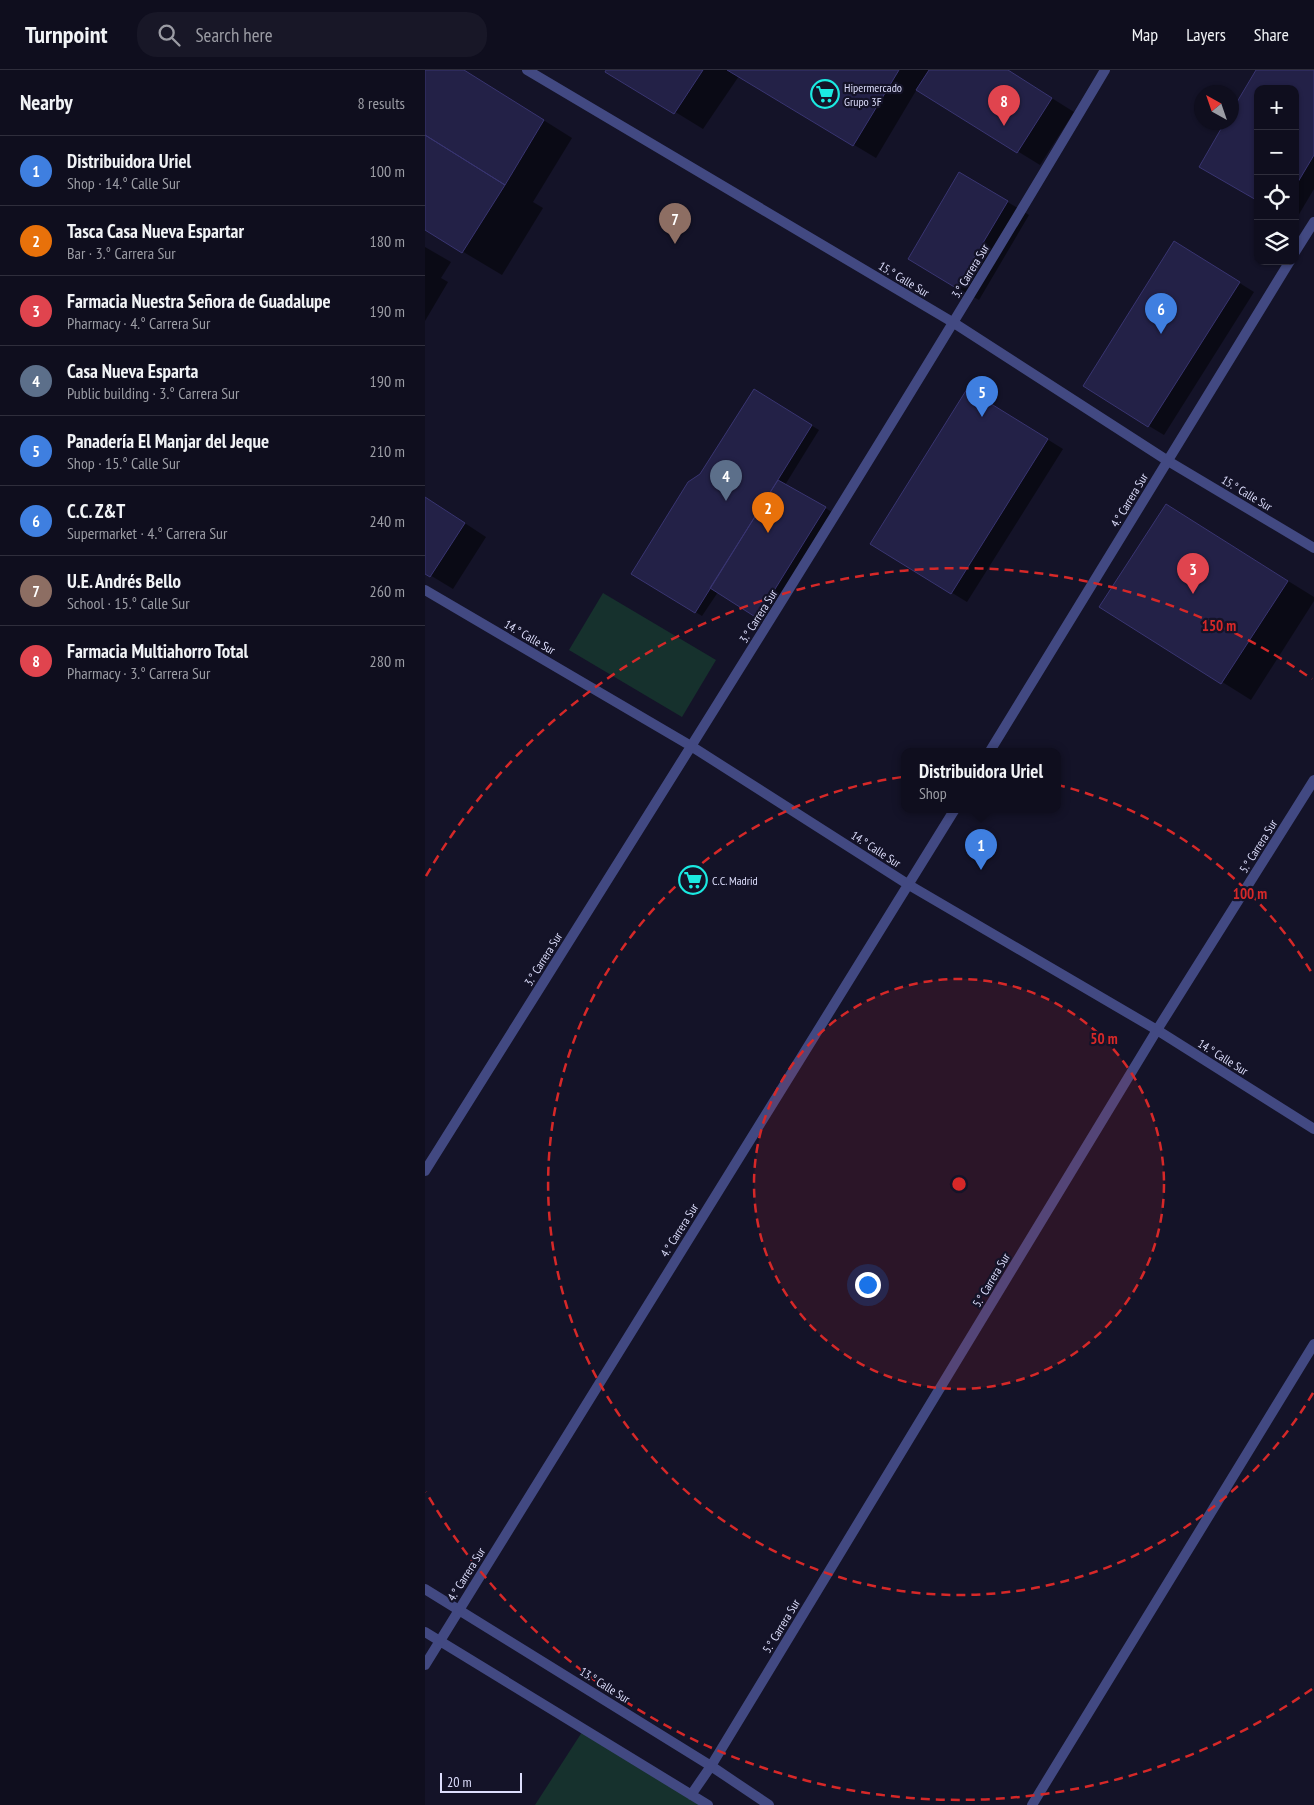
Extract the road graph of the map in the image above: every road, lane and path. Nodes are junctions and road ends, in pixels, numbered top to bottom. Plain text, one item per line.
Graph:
1 (527, 70) edge
2 (1105, 70) edge
3 (1314, 222) edge
4 (1299, 246) edge
5 (1288, 265) edge
6 (954, 323) junction
7 (1168, 461) junction
8 (1314, 548) edge
9 (425, 590) edge
10 (691, 746) junction
11 (992, 748) edge
12 (1314, 780) edge
13 (953, 813) edge
14 (909, 885) junction
15 (1157, 1030) junction
16 (1314, 1129) edge
17 (425, 1171) edge
18 (1314, 1344) edge
19 (425, 1589) edge
20 (459, 1609) junction
21 (425, 1632) edge
22 (440, 1641) junction
23 (425, 1665) edge
24 (711, 1766) junction
25 (691, 1795) junction
26 (708, 1805) edge
27 (769, 1805) edge
28 (1032, 1805) edge

1 - 6 street, 15.° Calle Sur
2 - 6 street, 3.° Carrera Sur
3 - 4 street
5 - 7 street, 4.° Carrera Sur
6 - 7 street, 15.° Calle Sur
6 - 10 street, 3.° Carrera Sur
7 - 8 street, 15.° Calle Sur
7 - 11 street, 4.° Carrera Sur
9 - 10 street, 14.° Calle Sur
10 - 14 street, 14.° Calle Sur
10 - 17 street, 3.° Carrera Sur
12 - 15 street, 5.° Carrera Sur
13 - 14 street, 4.° Carrera Sur
14 - 15 street, 14.° Calle Sur
14 - 20 street, 4.° Carrera Sur
15 - 16 street, 14.° Calle Sur
15 - 24 street, 5.° Carrera Sur
18 - 28 street
19 - 20 street, 13.° Calle Sur
20 - 22 street, 4.° Carrera Sur
20 - 24 street, 13.° Calle Sur
21 - 22 street
22 - 23 street, 4.° Carrera Sur
22 - 25 street
24 - 25 street, 5.° Carrera Sur
24 - 27 street, 13.° Calle Sur
25 - 26 street

